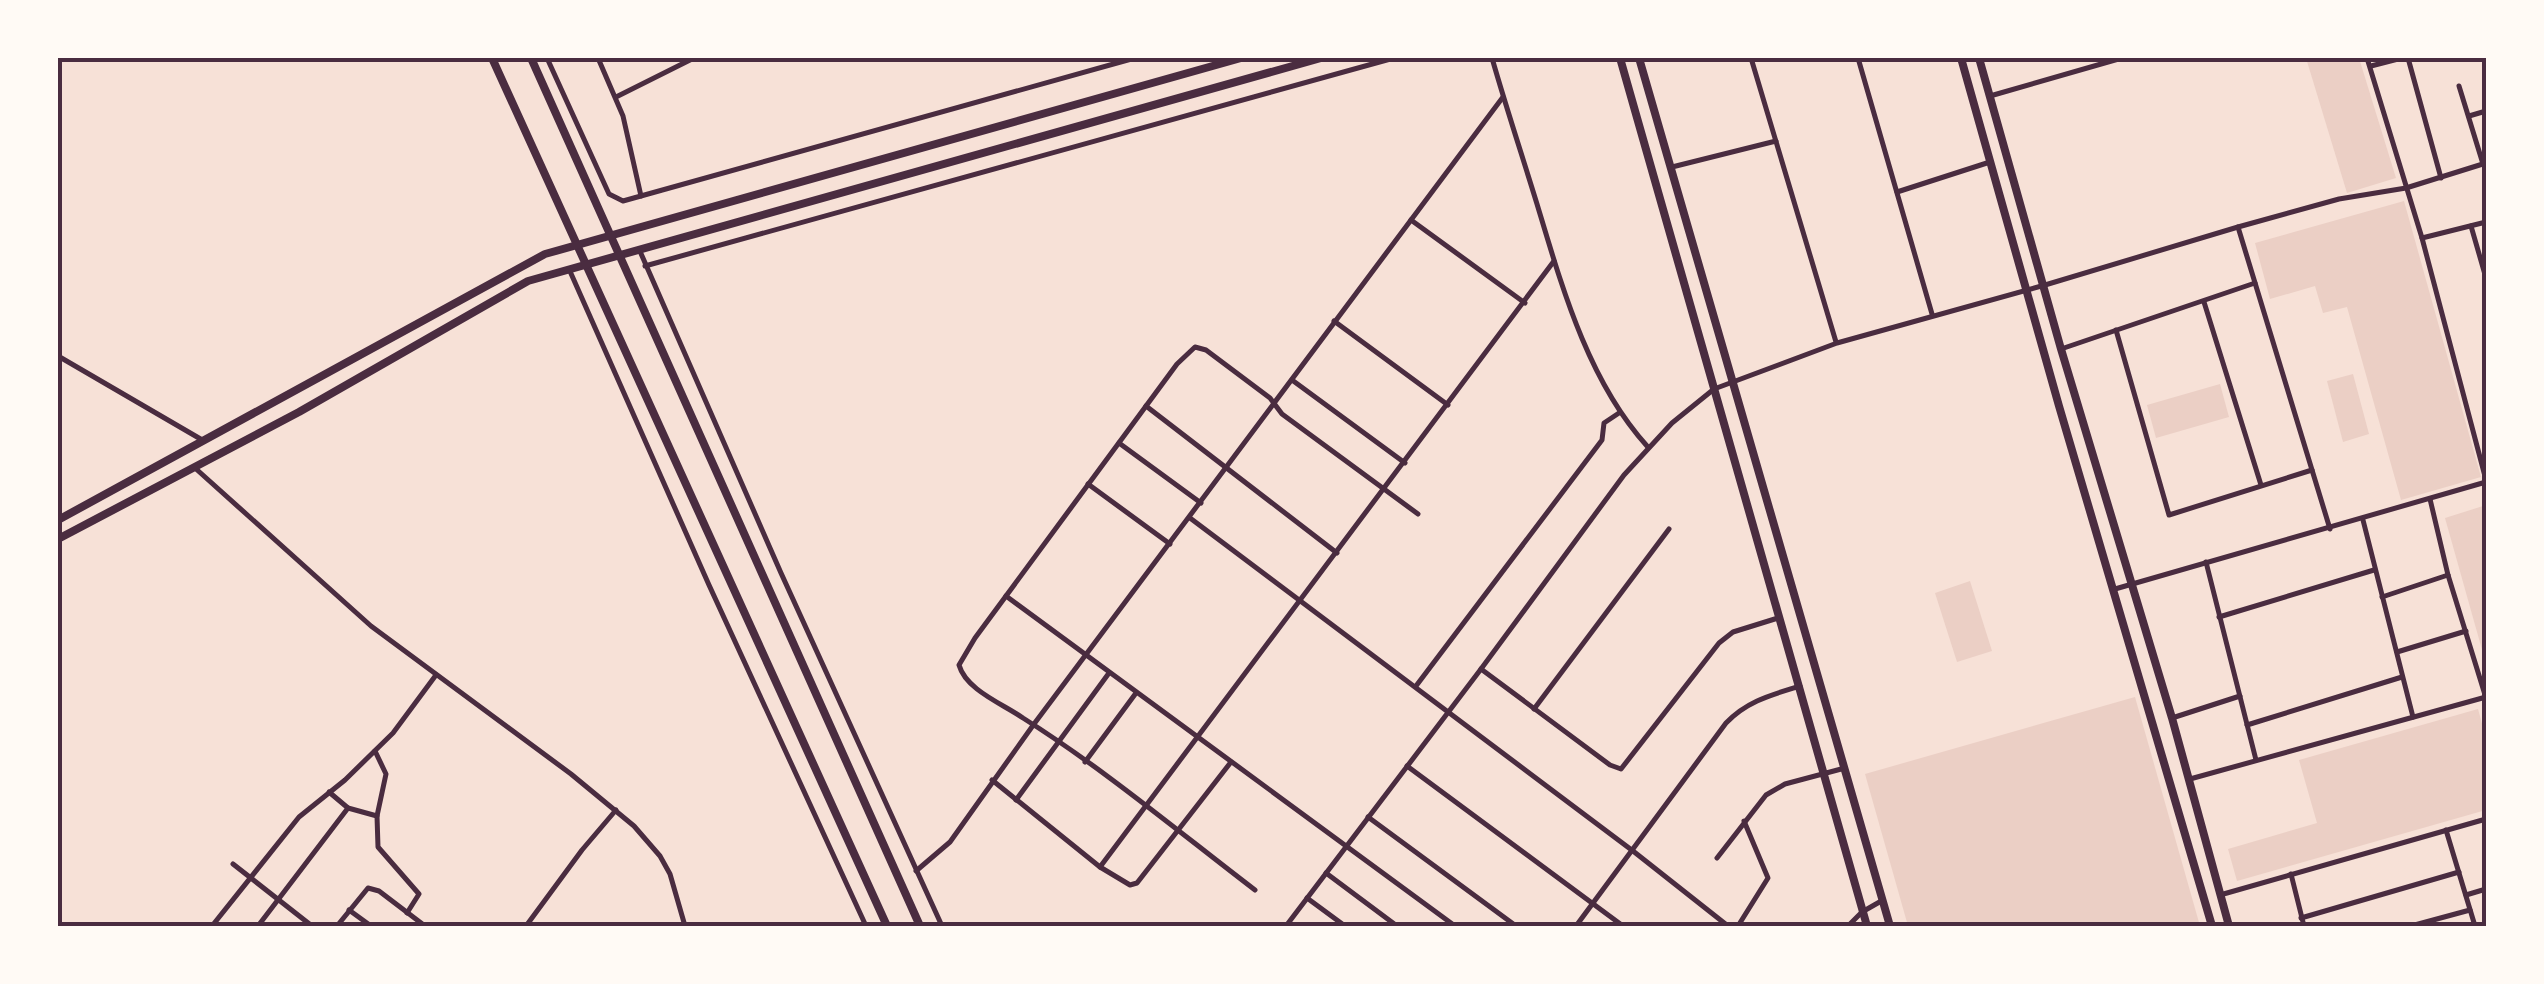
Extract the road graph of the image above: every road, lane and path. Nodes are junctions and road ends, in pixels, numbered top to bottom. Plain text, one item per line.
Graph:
1 (492, 58) edge
2 (531, 58) edge
3 (547, 58) edge
4 (598, 58) edge
5 (694, 58) edge
6 (1135, 58) edge
7 (1241, 58) edge
8 (1321, 58) edge
9 (1394, 58) edge
10 (1492, 58) edge
11 (1620, 58) edge
12 (1639, 58) edge
13 (1751, 58) edge
14 (1858, 58) edge
15 (1961, 58) edge
16 (1979, 58) edge
17 (2122, 58) edge
18 (2367, 58) edge
19 (2405, 58) edge
20 (2370, 66) junction
21 (2459, 86) dead end
22 (1990, 96) junction
23 (616, 97) junction
24 (1503, 97) junction
25 (2486, 111) edge
26 (2468, 116) junction
27 (1776, 140) junction
28 (1991, 162) junction
29 (2485, 163) edge
30 (1671, 168) junction
31 (2442, 178) junction
32 (2406, 188) junction
33 (1898, 192) junction
34 (641, 196) junction
35 (1412, 220) junction
36 (2486, 222) edge
37 (2238, 226) junction
38 (2471, 226) junction
39 (610, 236) junction
40 (2422, 238) junction
41 (578, 244) junction
42 (638, 249) junction
43 (618, 254) junction
44 (1554, 261) junction
45 (586, 262) junction
46 (645, 266) junction
47 (568, 268) junction
48 (2486, 278) edge
49 (2255, 284) junction
50 (2045, 285) junction
51 (2028, 290) junction
52 (2204, 302) junction
53 (1526, 303) junction
54 (1932, 316) junction
55 (1334, 321) junction
56 (2116, 330) junction
57 (1836, 343) junction
58 (2061, 349) junction
59 (58, 356) edge
60 (1292, 380) junction
61 (1732, 381) junction
62 (1714, 389) junction
63 (1273, 404) junction
64 (1448, 405) junction
65 (1146, 406) junction
66 (1619, 413) junction
67 (204, 441) junction
68 (1119, 442) junction
69 (1648, 447) junction
70 (1405, 463) junction
71 (193, 466) junction
72 (1228, 468) junction
73 (2312, 470) junction
74 (2486, 481) edge
75 (1088, 484) junction
76 (2261, 486) junction
77 (1384, 490) junction
78 (2430, 499) junction
79 (1201, 504) junction
80 (1418, 514) dead end
81 (1190, 518) junction
82 (58, 520) edge
83 (2363, 520) junction
84 (1669, 529) dead end
85 (2330, 529) junction
86 (58, 540) edge
87 (1170, 544) junction
88 (1336, 553) junction
89 (2206, 562) junction
90 (2374, 570) junction
91 (2448, 575) junction
92 (2132, 585) junction
93 (2115, 590) junction
94 (1006, 596) junction
95 (2382, 597) junction
96 (1301, 600) junction
97 (1780, 617) junction
98 (2219, 617) junction
99 (2467, 631) junction
100 (2397, 652) junction
101 (1086, 656) junction
102 (1481, 669) junction
103 (1108, 673) junction
104 (436, 675) junction
105 (2403, 676) junction
106 (1416, 686) junction
107 (1800, 686) junction
108 (1136, 693) junction
109 (2240, 696) junction
110 (2486, 698) edge
111 (1534, 709) junction
112 (1448, 711) junction
113 (2413, 717) junction
114 (2172, 718) junction
115 (1034, 724) junction
116 (2247, 725) junction
117 (1197, 738) junction
118 (1058, 742) junction
119 (374, 751) junction
120 (2256, 760) junction
121 (1086, 762) junction
122 (1230, 762) junction
123 (1407, 766) junction
124 (1844, 768) junction
125 (1825, 776) junction
126 (992, 780) junction
127 (2189, 780) junction
128 (329, 792) junction
129 (1016, 800) junction
130 (1145, 806) junction
131 (348, 808) junction
132 (616, 810) junction
133 (377, 816) junction
134 (1368, 817) junction
135 (2486, 819) edge
136 (1744, 821) junction
137 (2446, 830) junction
138 (1179, 833) junction
139 (1346, 847) junction
140 (1633, 850) junction
141 (1716, 858) dead end
142 (233, 864) dead end
143 (1100, 867) junction
144 (916, 871) junction
145 (2460, 872) junction
146 (1326, 873) junction
147 (2291, 874) junction
148 (250, 877) junction
149 (2486, 889) edge
150 (1255, 890) dead end
151 (2220, 895) junction
152 (2466, 895) junction
153 (279, 898) junction
154 (1308, 898) junction
155 (1883, 900) junction
156 (1592, 904) junction
157 (349, 909) junction
158 (2470, 910) junction
159 (1862, 912) junction
160 (408, 913) junction
161 (2302, 918) junction
162 (212, 926) edge
163 (258, 926) edge
164 (312, 926) edge
165 (337, 926) edge
166 (370, 926) edge
167 (425, 926) edge
168 (526, 926) edge
169 (685, 926) edge
170 (866, 926) edge
171 (887, 926) edge
172 (920, 926) edge
173 (942, 926) edge
174 (1286, 926) edge
175 (1345, 926) edge
176 (1397, 926) edge
177 (1455, 926) edge
178 (1516, 926) edge
179 (1576, 926) edge
180 (1622, 926) edge
181 (1728, 926) edge
182 (1738, 926) edge
183 (1848, 926) edge
184 (1867, 926) edge
185 (1890, 926) edge
186 (2212, 926) edge
187 (2229, 926) edge
188 (2304, 926) edge
189 (2411, 926) edge
190 (2475, 926) edge

1 - 41 street
2 - 39 street
3 - 34 street
4 - 23 street
5 - 23 street
6 - 34 street
7 - 39 street
8 - 42 street
9 - 46 street
10 - 24 street
11 - 62 street
12 - 30 street
13 - 27 street
14 - 33 street
15 - 28 street
16 - 22 street
17 - 22 street
18 - 20 street
19 - 20 street
19 - 31 street
20 - 32 street
21 - 26 street
22 - 50 street
23 - 34 street
24 - 35 street
24 - 44 street
25 - 26 street
26 - 29 street
27 - 30 street
27 - 57 street
28 - 33 street
28 - 51 street
29 - 31 street
30 - 61 street
31 - 32 street
32 - 37 street
32 - 40 street
33 - 54 street
35 - 53 street
35 - 55 street
36 - 38 street
37 - 49 street
37 - 50 street
38 - 40 street
38 - 48 street
39 - 41 street
39 - 43 street
40 - 74 street
41 - 45 street
41 - 67 street
42 - 43 street
42 - 46 street
43 - 45 street
43 - 172 street
44 - 53 street
44 - 66 street
45 - 47 street
45 - 171 street
46 - 144 street
47 - 71 street
47 - 170 street
49 - 52 street
49 - 73 street
50 - 51 street
50 - 58 street
51 - 54 street
51 - 93 street
52 - 56 street
52 - 76 street
53 - 64 street
54 - 57 street
55 - 60 street
55 - 64 street
56 - 58 street
56 - 76 street
57 - 61 street
58 - 92 street
59 - 67 street
60 - 63 street
60 - 70 street
61 - 62 street
61 - 124 street
62 - 69 street
62 - 97 street
63 - 65 street
63 - 72 street
63 - 77 street
64 - 70 street
65 - 68 street
65 - 72 street
66 - 69 street
66 - 106 street
67 - 82 street
68 - 75 street
68 - 79 street
69 - 102 street
70 - 77 street
71 - 86 street
71 - 104 street
72 - 79 street
72 - 88 street
73 - 76 street
73 - 85 street
74 - 78 street
75 - 87 street
75 - 94 street
77 - 80 street
77 - 88 street
78 - 83 street
78 - 91 street
79 - 81 street
81 - 87 street
81 - 96 street
83 - 85 street
83 - 90 street
84 - 111 street
85 - 89 street
87 - 101 street
88 - 96 street
89 - 92 street
89 - 98 street
90 - 95 street
90 - 98 street
91 - 95 street
91 - 99 street
92 - 93 street
92 - 114 street
93 - 186 street
94 - 101 street
94 - 115 street
95 - 100 street
96 - 106 street
96 - 117 street
97 - 107 street
97 - 111 street
98 - 109 street
99 - 100 street
99 - 110 street
100 - 105 street
101 - 103 street
101 - 115 street
102 - 111 street
102 - 112 street
103 - 108 street
103 - 118 street
104 - 119 street
104 - 132 street
105 - 113 street
105 - 116 street
106 - 112 street
107 - 125 street
107 - 140 street
108 - 117 street
108 - 121 street
109 - 114 street
109 - 116 street
110 - 113 street
112 - 123 street
112 - 140 street
113 - 120 street
114 - 127 street
115 - 118 street
115 - 126 street
116 - 120 street
117 - 122 street
117 - 130 street
118 - 121 street
118 - 129 street
119 - 128 street
119 - 133 street
120 - 127 street
121 - 130 street
122 - 138 street
122 - 139 street
123 - 134 street
123 - 156 street
124 - 125 street
124 - 155 street
125 - 136 street
125 - 159 street
126 - 129 street
126 - 144 street
127 - 151 street
128 - 131 street
128 - 148 street
129 - 143 street
130 - 138 street
130 - 143 street
131 - 133 street
131 - 153 street
132 - 168 street
132 - 169 street
133 - 160 street
134 - 139 street
134 - 178 street
135 - 137 street
136 - 141 street
136 - 182 street
137 - 145 street
137 - 147 street
138 - 143 street
138 - 150 street
139 - 146 street
139 - 177 street
140 - 156 street
140 - 181 street
142 - 148 street
144 - 173 street
145 - 152 street
145 - 161 street
146 - 154 street
146 - 176 street
147 - 151 street
147 - 161 street
148 - 153 street
148 - 162 street
149 - 152 street
151 - 187 street
152 - 158 street
153 - 163 street
153 - 164 street
154 - 174 street
154 - 175 street
155 - 159 street
155 - 185 street
156 - 179 street
156 - 180 street
157 - 160 street
157 - 165 street
157 - 166 street
158 - 189 street
158 - 190 street
159 - 183 street
159 - 184 street
160 - 167 street
161 - 188 street

